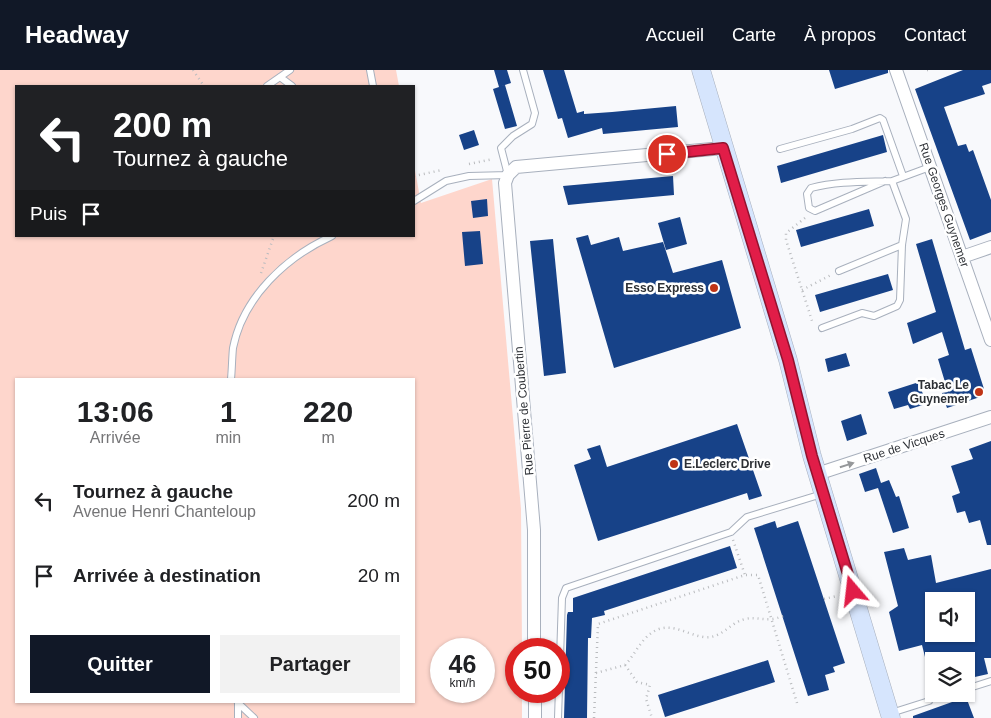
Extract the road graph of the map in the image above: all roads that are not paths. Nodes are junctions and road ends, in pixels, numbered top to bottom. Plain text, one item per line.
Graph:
1 (290, 70) edge
2 (370, 70) edge
3 (523, 70) edge
4 (701, 70) edge
5 (896, 70) edge
6 (280, 77) junction
7 (269, 85) edge
8 (291, 85) edge
9 (373, 85) edge
10 (723, 148) junction
11 (780, 149) dead end
12 (930, 167) junction
13 (508, 175) junction
14 (903, 176) junction
15 (888, 181) junction
16 (415, 200) edge
17 (330, 237) edge
18 (902, 245) junction
19 (991, 248) edge
20 (962, 257) junction
21 (839, 271) road end
22 (822, 328) road end
23 (991, 340) edge
24 (231, 378) edge
25 (991, 417) edge
26 (818, 474) junction
27 (823, 494) junction
28 (534, 638) edge
29 (991, 681) edge
30 (975, 686) edge
31 (926, 702) edge
32 (238, 703) edge
33 (239, 703) edge
34 (535, 703) edge
35 (890, 716) edge
36 (238, 718) edge
37 (254, 718) edge
38 (535, 718) edge
39 (558, 718) edge

1 - 6 lane
2 - 9 lane
3 - 13 lane
4 - 10 main road
5 - 12 street, Rue Georges Guynemer
6 - 7 lane
6 - 8 lane
10 - 13 street
10 - 26 main road
11 - 14 lane
12 - 14 lane
12 - 20 street, Rue Georges Guynemer
13 - 16 lane
13 - 28 street, Rue Pierre de Coubertin
14 - 15 lane
15 - 15 lane
15 - 18 lane
17 - 24 lane
18 - 21 lane
18 - 22 lane
19 - 20 street
20 - 23 street, Rue Georges Guynemer
26 -> 25 street, Rue de Vicques
26 - 27 main road
27 - 35 main road
27 - 39 lane
29 - 30 lane
31 - 35 lane
32 - 36 lane
33 - 37 lane
34 - 38 street

